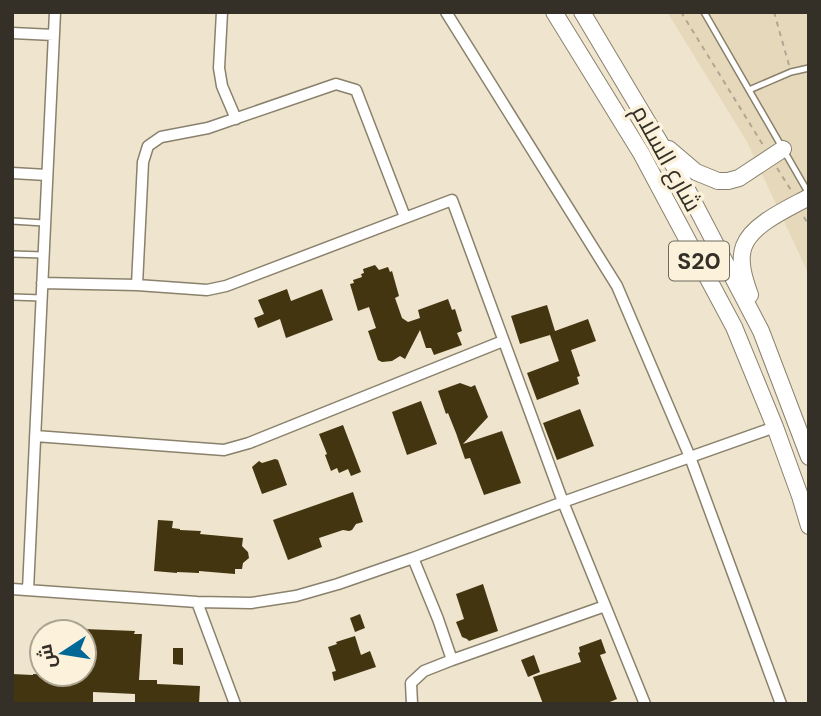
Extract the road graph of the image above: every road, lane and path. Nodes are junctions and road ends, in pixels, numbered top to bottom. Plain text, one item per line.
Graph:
1 (55, 12) edge
2 (222, 12) edge
3 (446, 12) edge
4 (554, 12) edge
5 (582, 12) edge
6 (681, 12) edge
7 (704, 12) edge
8 (774, 12) edge
9 (12, 33) edge
10 (54, 35) junction
11 (809, 68) edge
12 (791, 72) junction
13 (749, 90) junction
14 (236, 120) junction
15 (657, 138) junction
16 (777, 153) junction
17 (12, 173) edge
18 (47, 175) junction
19 (805, 198) edge
20 (405, 217) junction
21 (12, 221) edge
22 (45, 223) junction
23 (809, 226) edge
24 (12, 254) edge
25 (43, 255) junction
26 (42, 283) junction
27 (137, 285) junction
28 (12, 297) edge
29 (42, 298) junction
30 (761, 331) junction
31 (503, 341) junction
32 (775, 427) junction
33 (35, 436) junction
34 (690, 457) junction
35 (809, 457) edge
36 (563, 502) junction
37 (809, 526) edge
38 (413, 558) junction
39 (12, 589) edge
40 (28, 590) junction
41 (197, 602) junction
42 (606, 606) junction
43 (452, 660) junction
44 (235, 704) edge
45 (412, 704) edge
46 (645, 704) edge
47 (781, 704) edge

1 - 10 street
2 - 14 street
3 - 34 street
4 - 32 main road, شارع السلام / S20
5 - 15 main road, شارع السلام / S20
6 - 16 path
7 - 13 lane
8 - 12 path
9 - 10 street
10 - 18 street
11 - 12 lane
12 - 13 lane
13 - 16 lane
14 - 20 street
14 - 27 street
15 - 16 main road
15 - 30 main road, شارع السلام / S20
16 - 19 lane
16 - 19 path
17 - 18 street
18 - 22 street
19 - 23 path
19 - 30 main road
20 - 27 street
20 - 31 street
21 - 22 lane
22 - 25 street
24 - 25 lane
25 - 26 street
26 - 27 street
26 - 29 street
28 - 29 lane
29 - 33 street
30 - 35 main road, شارع السلام / S20
31 - 33 street
31 - 36 street
32 - 34 street
32 - 37 main road, شارع السلام / S20
33 - 40 street
34 - 36 street
34 - 47 street
36 - 38 street
36 - 42 street
38 - 41 street
38 - 43 street
39 - 40 street
40 - 41 street
41 - 44 street
42 - 43 street
42 - 46 street
43 - 45 street

